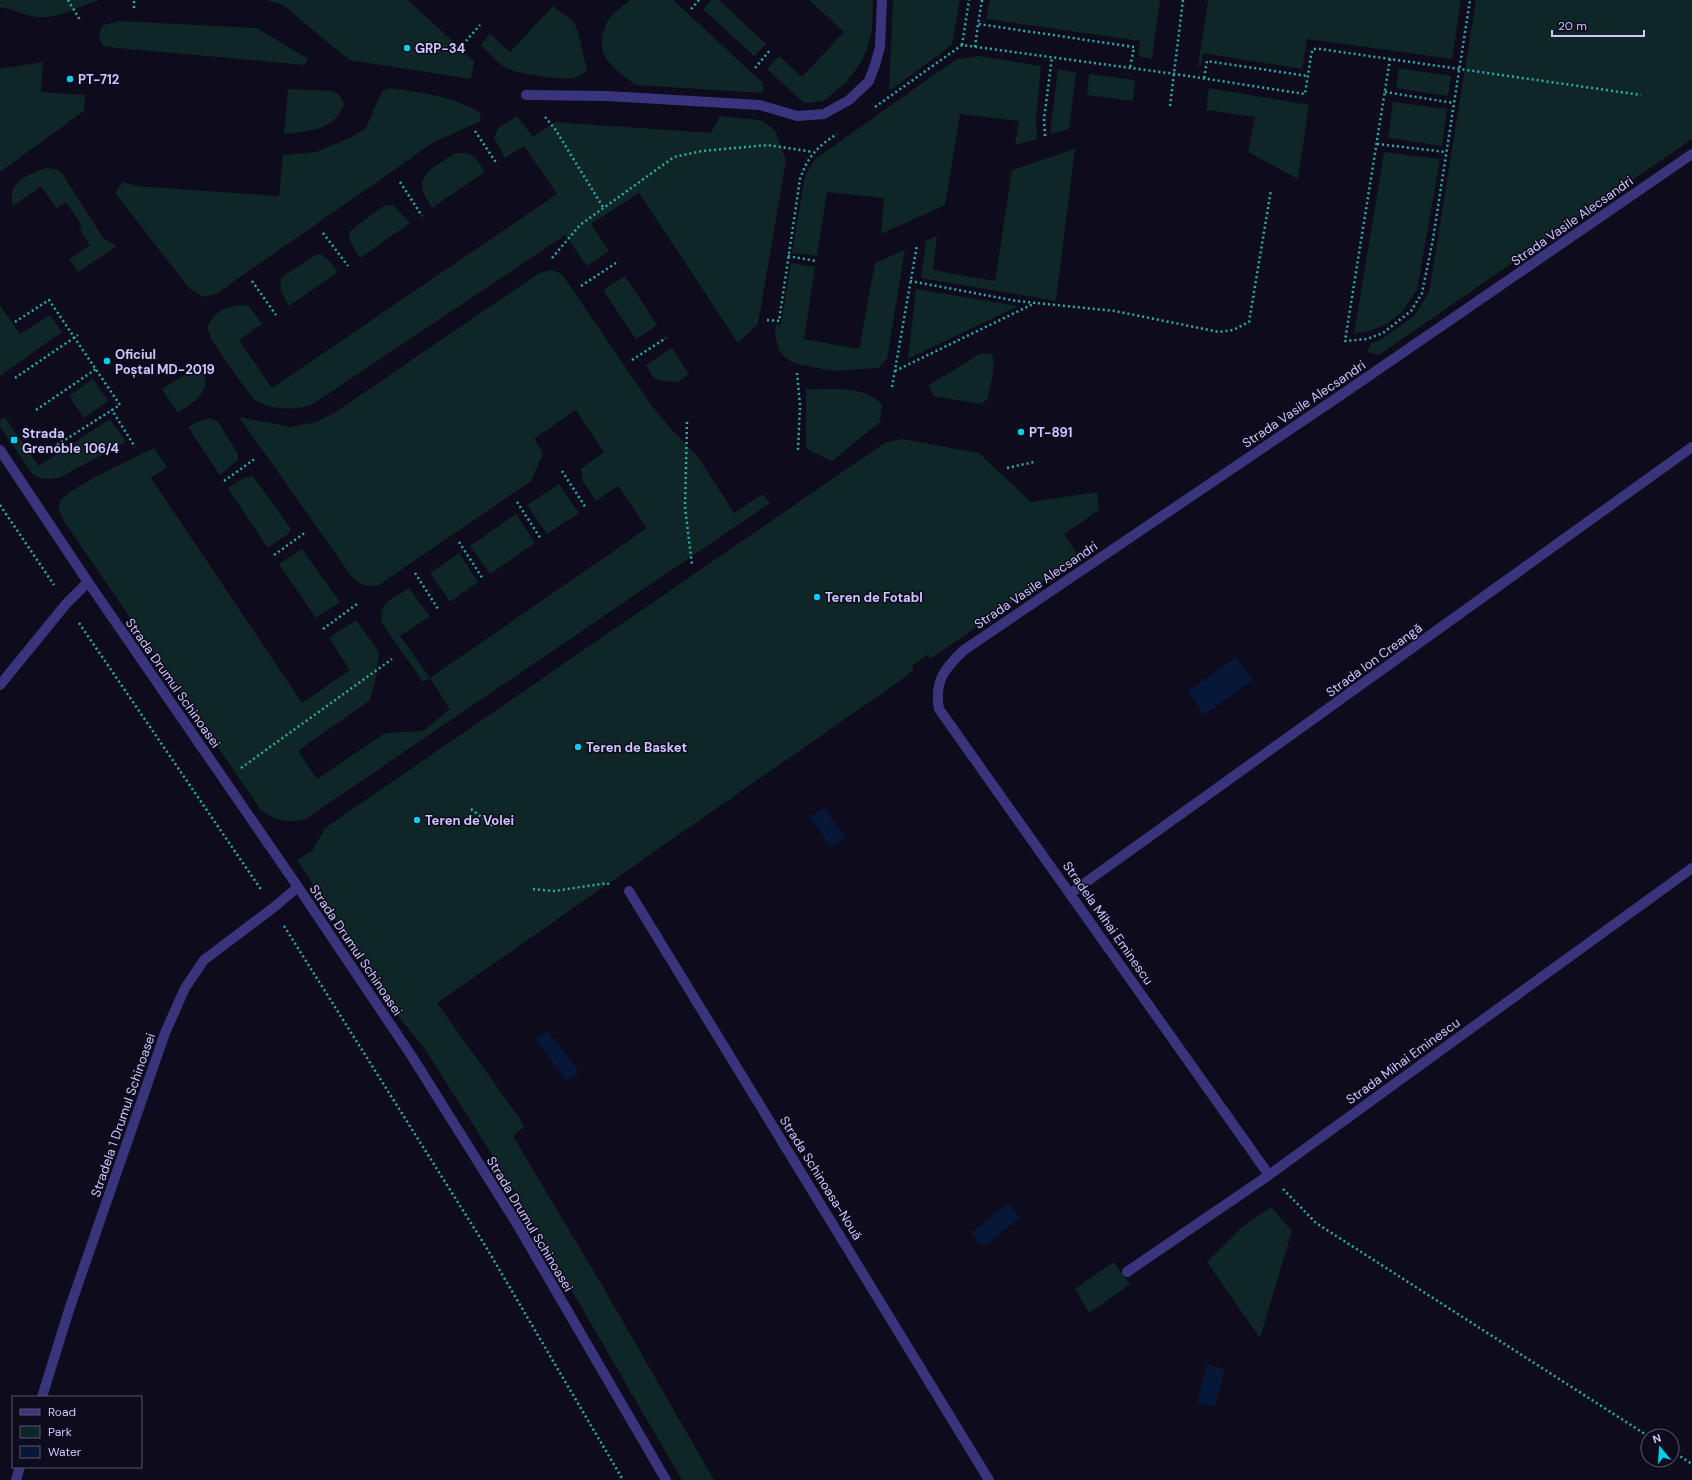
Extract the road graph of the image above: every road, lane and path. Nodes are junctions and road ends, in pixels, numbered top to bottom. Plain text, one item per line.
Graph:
1 (68, 0) edge
2 (134, 0) edge
3 (700, 0) edge
4 (882, 0) edge
5 (969, 0) edge
6 (982, 0) edge
7 (1183, 0) edge
8 (1470, 0) edge
9 (134, 8) dead end
10 (691, 9) dead end
11 (80, 20) dead end
12 (978, 24) junction
13 (480, 25) dead end
14 (466, 41) dead end
15 (962, 45) junction
16 (975, 47) junction
17 (771, 49) dead end
18 (1052, 57) junction
19 (1390, 59) junction
20 (754, 68) dead end
21 (1130, 68) junction
22 (1460, 68) junction
23 (1175, 74) junction
24 (1307, 76) junction
25 (1204, 78) junction
26 (1385, 92) junction
27 (1641, 95) dead end
28 (526, 96) joint
29 (1454, 103) junction
30 (1170, 106) dead end
31 (869, 111) dead end
32 (475, 131) dead end
33 (839, 132) dead end
34 (1045, 136) dead end
35 (1377, 144) junction
36 (813, 152) junction
37 (1446, 152) junction
38 (1692, 154) edge
39 (497, 164) dead end
40 (400, 182) dead end
41 (1271, 190) dead end
42 (603, 207) junction
43 (422, 216) dead end
44 (323, 233) dead end
45 (917, 245) dead end
46 (788, 256) junction
47 (552, 258) dead end
48 (816, 261) dead end
49 (616, 263) dead end
50 (348, 266) dead end
51 (252, 281) dead end
52 (910, 281) junction
53 (580, 286) dead end
54 (1036, 303) junction
55 (276, 315) dead end
56 (767, 320) dead end
57 (15, 322) dead end
58 (78, 335) dead end
59 (75, 338) junction
60 (666, 338) dead end
61 (632, 360) dead end
62 (96, 369) junction
63 (895, 371) junction
64 (796, 373) dead end
65 (15, 378) dead end
66 (892, 387) dead end
67 (36, 410) dead end
68 (112, 410) junction
69 (687, 422) dead end
70 (57, 445) dead end
71 (135, 447) dead end
72 (1692, 447) edge
73 (0, 450) edge
74 (798, 450) dead end
75 (256, 458) dead end
76 (1034, 462) dead end
77 (1007, 468) dead end
78 (562, 471) dead end
79 (224, 481) dead end
80 (517, 502) dead end
81 (0, 505) edge
82 (586, 508) dead end
83 (306, 532) dead end
84 (541, 539) dead end
85 (459, 542) dead end
86 (274, 555) dead end
87 (692, 565) dead end
88 (414, 573) dead end
89 (483, 579) dead end
90 (88, 582) junction
91 (66, 604) junction
92 (357, 604) dead end
93 (438, 609) dead end
94 (323, 629) dead end
95 (392, 659) dead end
96 (939, 682) joint
97 (0, 685) edge
98 (244, 766) dead end
99 (470, 809) dead end
100 (493, 826) dead end
101 (1692, 868) edge
102 (298, 887) junction
103 (533, 889) dead end
104 (629, 891) joint
105 (1071, 893) junction
106 (273, 908) junction
107 (1269, 1175) junction
108 (1127, 1272) dead end
109 (42, 1396) edge
110 (1640, 1431) edge
111 (1680, 1456) edge
112 (1692, 1464) edge
113 (20, 1468) edge
114 (16, 1480) edge
115 (623, 1480) edge
116 (666, 1480) edge
117 (989, 1480) edge

1 - 11 path
2 - 9 path
3 - 10 path
4 - 28 street
5 - 15 path
6 - 12 path
7 - 23 path
8 - 22 path
12 - 16 path
12 - 21 path
13 - 14 path
15 - 16 path
15 - 31 path
16 - 18 path
17 - 20 path
18 - 21 path
18 - 34 path
19 - 22 path
19 - 24 path
19 - 26 path
21 - 23 path
22 - 27 path
22 - 29 path
23 - 25 path
23 - 30 path
24 - 25 path
24 - 25 path
26 - 29 path
26 - 35 path
28 - 42 path
29 - 37 path
32 - 39 path
33 - 36 path
35 - 37 path
35 - 37 path
36 - 42 path
36 - 46 path
38 - 96 street, Strada Vasile Alecsandri
40 - 43 path
41 - 54 path
42 - 47 path
44 - 50 path
45 - 52 path
46 - 48 path
46 - 56 path
49 - 53 path
51 - 55 path
52 - 54 path
52 - 63 path
54 - 63 path
57 - 59 path
58 - 59 path
59 - 62 path
59 - 65 path
60 - 61 path
62 - 67 path
62 - 68 path
63 - 66 path
64 - 74 path
68 - 70 path
68 - 71 path
69 - 87 path
72 - 105 street, Strada Ion Creangă
73 - 90 street, Strada Drumul Schinoasei
75 - 79 path
76 - 77 path
78 - 82 path
80 - 84 path
81 - 91 path
83 - 86 path
85 - 89 path
88 - 93 path
90 - 91 street
90 - 102 street, Strada Drumul Schinoasei
91 - 97 street
91 - 106 path
92 - 94 path
95 - 98 path
96 - 105 street, Stradela Mihai Eminescu
99 - 100 path
101 - 107 street, Strada Mihai Eminescu
102 - 106 street, Stradela 1 Drumul Schinoasei
102 - 116 street, Strada Drumul Schinoasei
103 - 104 path
104 - 117 street, Strada Schinoasa-Nouă
105 - 107 street, Stradela Mihai Eminescu
106 - 109 street, Stradela 1 Drumul Schinoasei
106 - 115 path
107 - 108 street, Strada Mihai Eminescu
107 - 110 path
111 - 112 path
113 - 114 street

